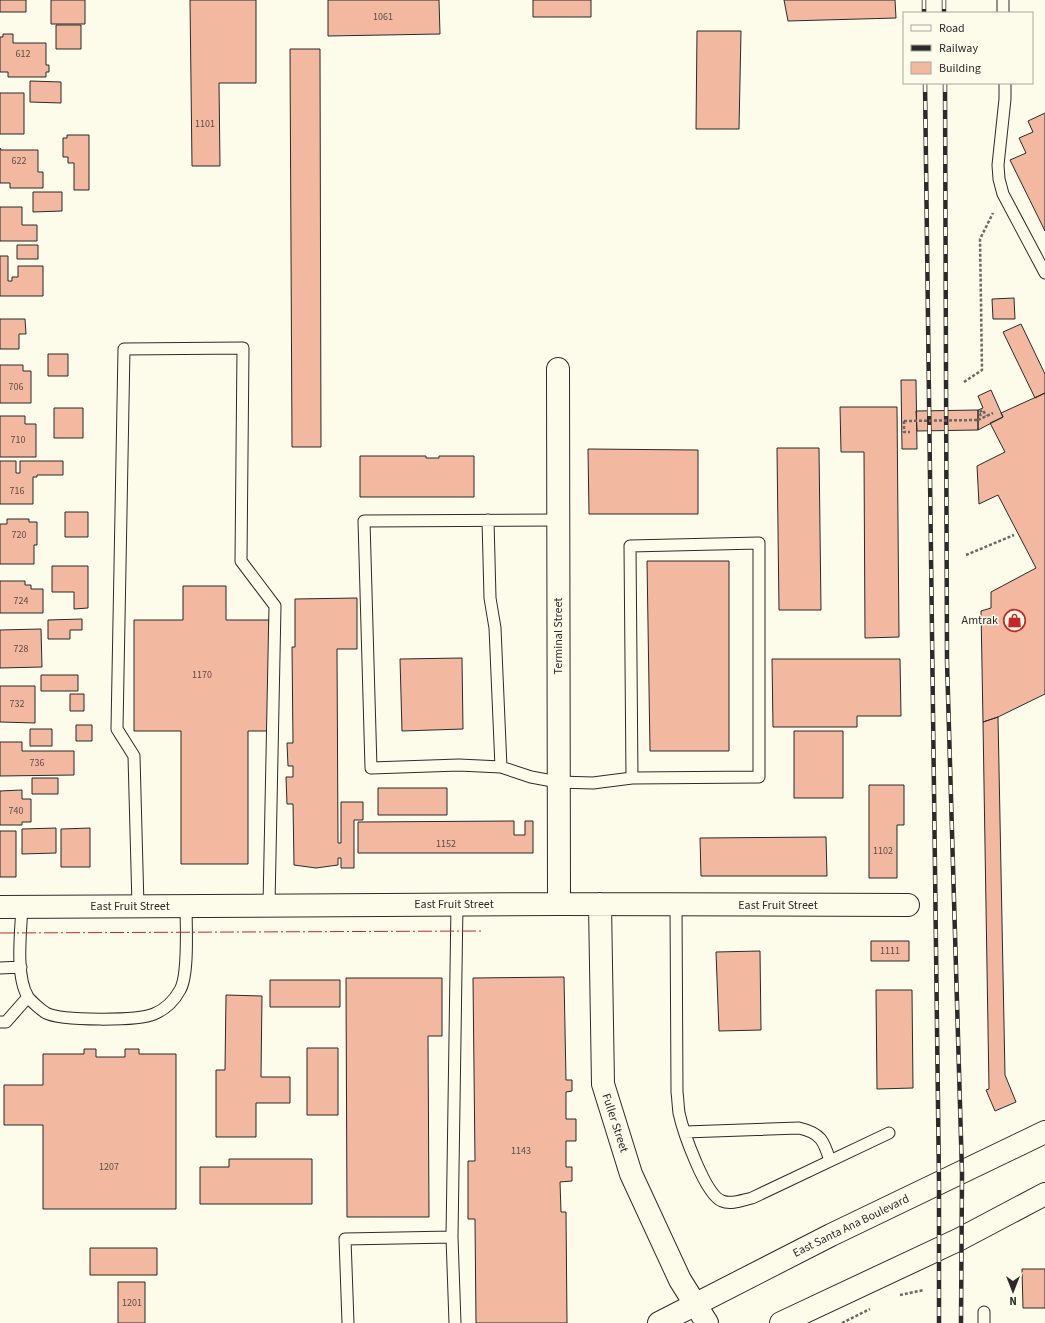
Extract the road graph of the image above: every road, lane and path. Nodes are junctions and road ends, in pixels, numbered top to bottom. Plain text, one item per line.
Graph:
1 (1003, 0) edge
2 (1003, 12) edge
3 (1005, 84) edge
4 (1003, 194) junction
5 (1045, 273) edge
6 (558, 369) dead end
7 (964, 382) dead end
8 (993, 413) dead end
9 (981, 416) dead end
10 (986, 416) junction
11 (910, 432) dead end
12 (488, 520) junction
13 (558, 520) junction
14 (1014, 535) dead end
15 (966, 555) dead end
16 (501, 767) junction
17 (632, 778) junction
18 (558, 782) junction
19 (457, 904) junction
20 (559, 904) junction
21 (600, 904) junction
22 (676, 904) junction
23 (269, 905) junction
24 (908, 905) dead end
25 (0, 906) edge
26 (22, 906) junction
27 (138, 906) junction
28 (186, 906) junction
29 (0, 968) edge
30 (21, 968) junction
31 (28, 997) junction
32 (0, 1022) edge
33 (685, 1132) junction
34 (1045, 1132) edge
35 (889, 1133) dead end
36 (830, 1162) junction
37 (1045, 1194) edge
38 (452, 1237) junction
39 (924, 1290) dead end
40 (894, 1298) dead end
41 (874, 1307) dead end
42 (702, 1314) edge
43 (348, 1323) edge
44 (455, 1323) edge
45 (659, 1323) edge
46 (781, 1323) edge
47 (842, 1323) edge

1 - 2 lane
3 - 4 lane
4 - 5 lane
4 - 7 path
6 - 13 street, Terminal Street
8 - 10 path
9 - 10 path
10 - 11 path, bridge
12 - 13 lane
12 - 16 lane
12 - 16 lane
13 - 18 street, Terminal Street
14 - 15 path
16 - 18 lane
17 - 17 lane
17 - 18 lane
18 - 20 street, Terminal Street
19 - 20 street, East Fruit Street
19 - 23 street, East Fruit Street
19 - 38 lane
20 - 21 street, East Fruit Street
21 - 22 street, East Fruit Street
21 - 42 street, Fuller Street
22 - 24 street, East Fruit Street
22 - 33 lane
23 - 27 lane
23 - 28 street, East Fruit Street
25 - 26 street, East Fruit Street
26 - 27 street, East Fruit Street
26 - 30 lane
27 - 28 street, East Fruit Street
28 - 31 lane
29 - 30 lane
30 - 31 lane
31 - 32 lane
33 - 36 lane
33 - 36 lane
34 - 42 street, East Santa Ana Boulevard
35 - 36 lane
37 - 46 street
38 - 43 lane
38 - 44 lane
39 - 40 path
41 - 47 path
42 - 45 street, East Santa Ana Boulevard

